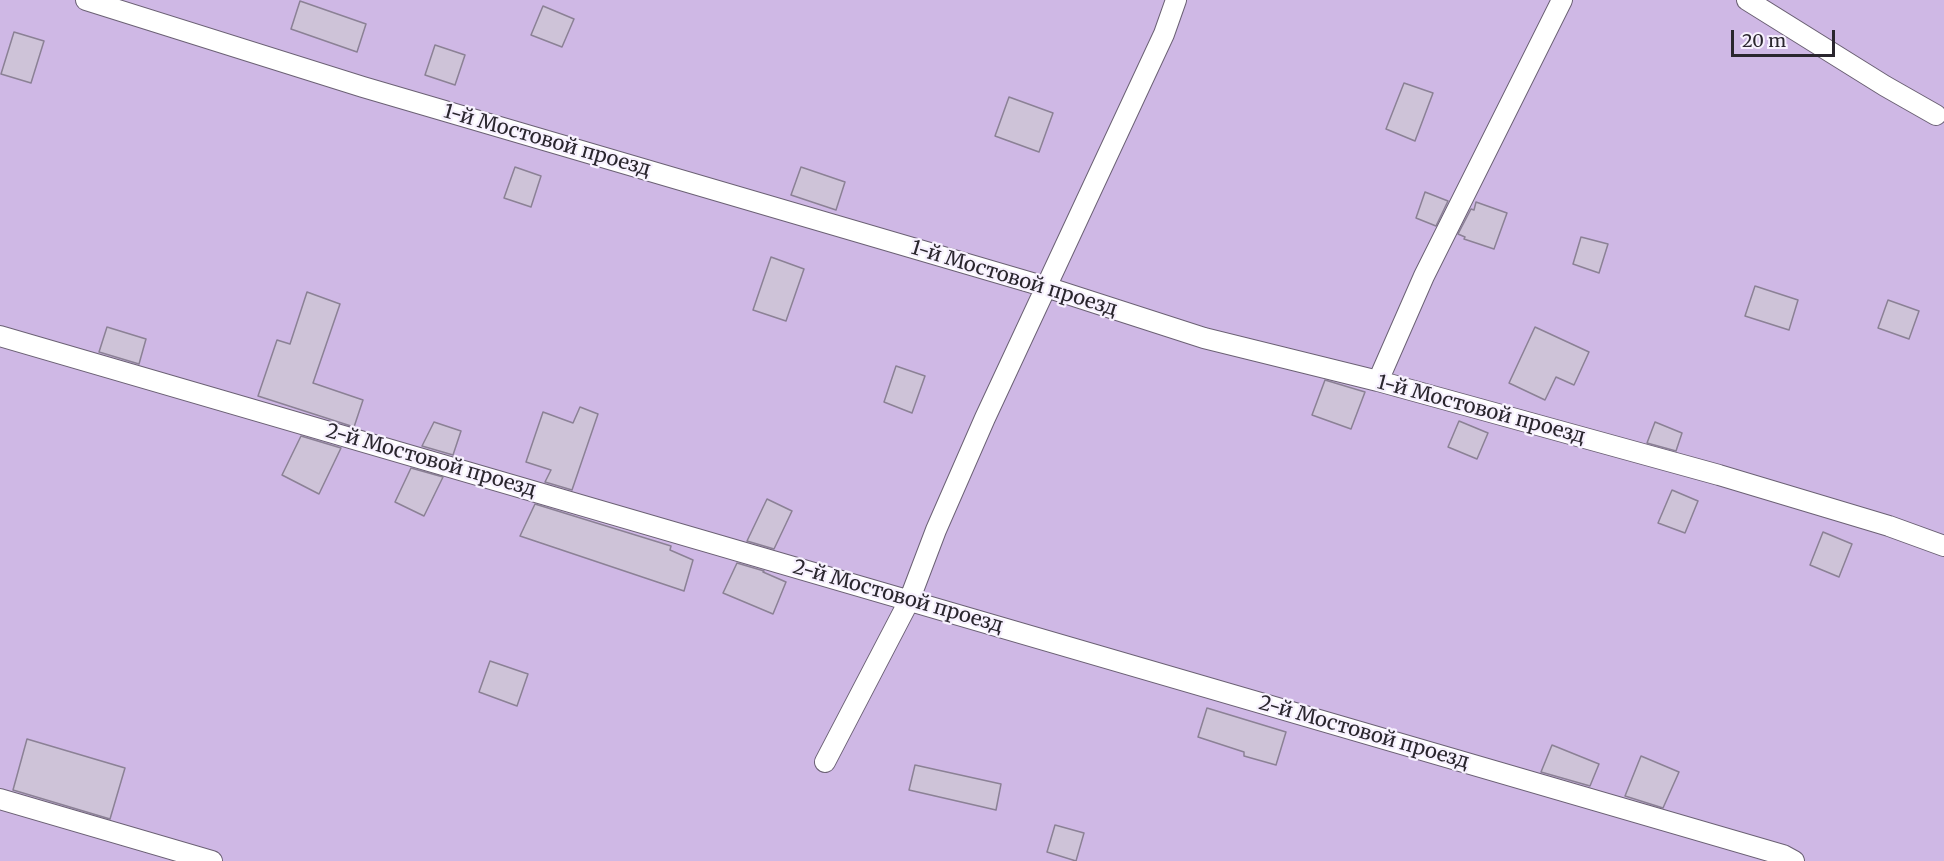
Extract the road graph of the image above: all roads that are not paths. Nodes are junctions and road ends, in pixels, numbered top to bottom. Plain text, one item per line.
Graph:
1 (86, 0) edge
2 (1176, 0) edge
3 (1562, 0) edge
4 (1747, 0) edge
5 (1936, 115) dead end
6 (1046, 287) junction
7 (0, 336) edge
8 (1378, 381) junction
9 (1944, 546) edge
10 (909, 601) junction
11 (825, 762) dead end
12 (0, 799) edge
13 (212, 861) edge
14 (1794, 861) edge

1 - 6 lane, 1-й Мостовой проезд
2 - 6 lane
3 - 8 lane
4 - 5 lane
6 - 8 lane, 1-й Мостовой проезд
6 - 10 lane
7 - 10 lane, 2-й Мостовой проезд
8 - 9 lane, 1-й Мостовой проезд
10 - 11 lane
10 - 14 lane, 2-й Мостовой проезд
12 - 13 lane

